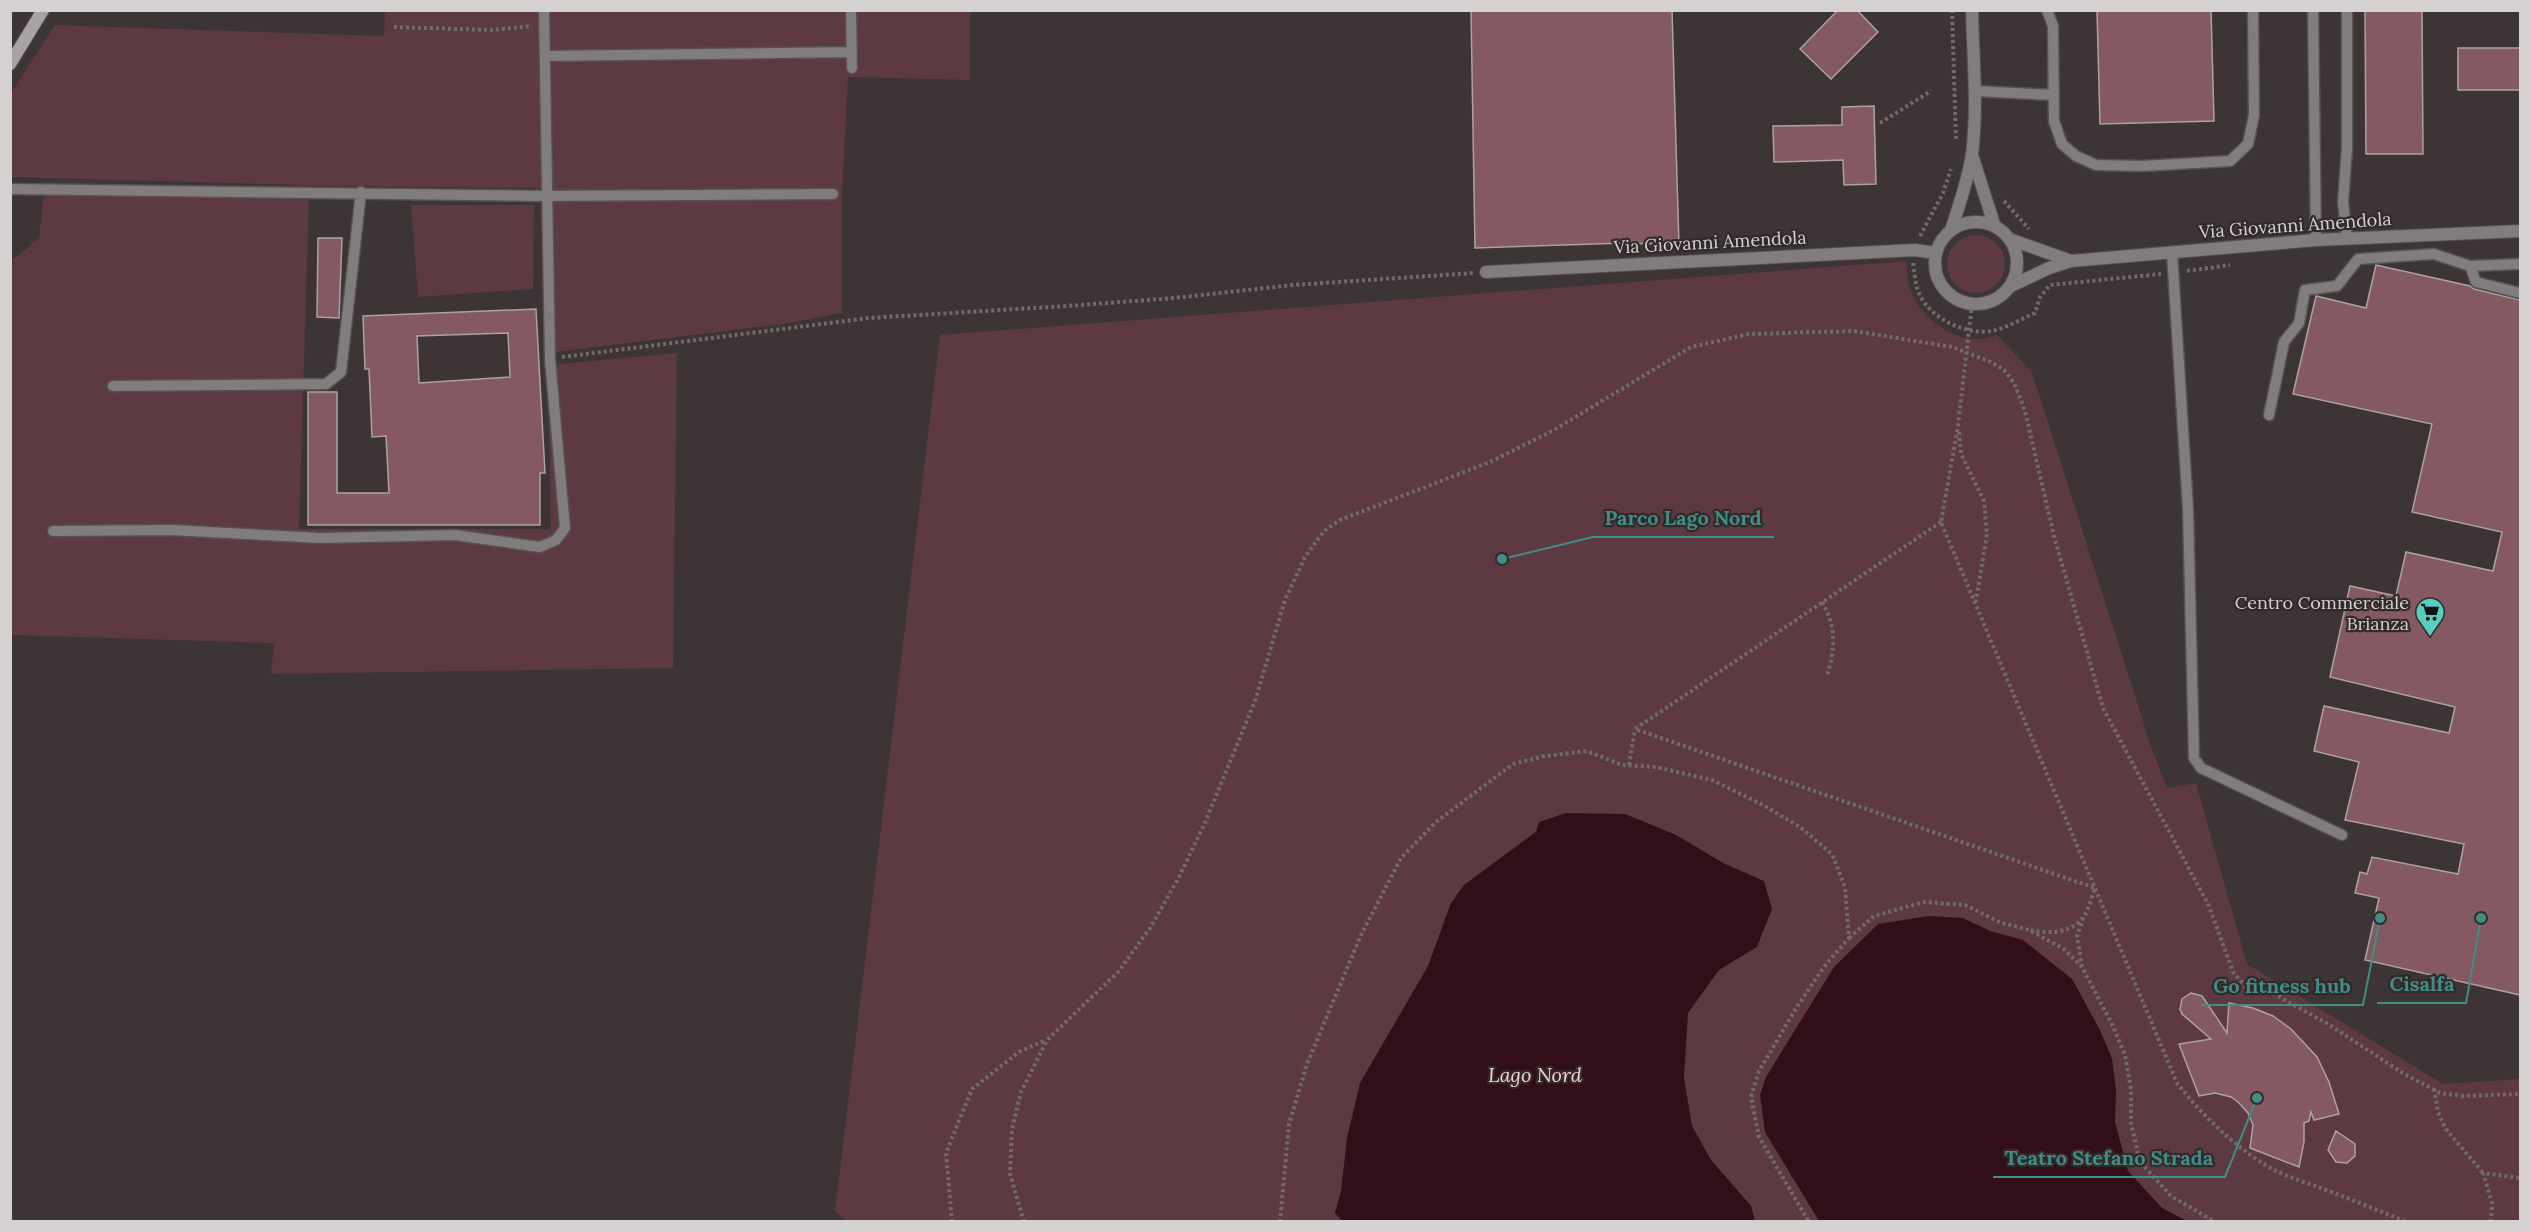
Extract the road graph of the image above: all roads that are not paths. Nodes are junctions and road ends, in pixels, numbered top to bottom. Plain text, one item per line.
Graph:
1 (43, 10) edge
2 (544, 10) edge
3 (851, 10) edge
4 (1972, 10) edge
5 (2047, 10) edge
6 (2253, 10) edge
7 (2313, 10) edge
8 (2347, 10) edge
9 (852, 52) junction
10 (546, 56) junction
11 (10, 64) edge
12 (852, 68) dead end
13 (1974, 91) junction
14 (2054, 94) junction
15 (1972, 154) junction
16 (10, 189) edge
17 (361, 192) junction
18 (833, 194) dead end
19 (546, 196) junction
20 (1995, 227) junction
21 (1951, 230) junction
22 (2520, 231) edge
23 (2347, 238) junction
24 (2009, 239) junction
25 (2316, 240) junction
26 (2172, 252) junction
27 (1936, 253) junction
28 (2072, 261) junction
29 (2520, 264) edge
30 (2470, 266) junction
31 (1486, 272) road end
32 (2009, 287) junction
33 (2520, 293) edge
34 (113, 386) dead end
35 (2269, 415) dead end
36 (53, 531) dead end
37 (2342, 835) dead end

1 - 11 main road
2 - 10 lane
3 - 9 lane
4 - 13 street
5 - 14 lane
6 - 14 lane
7 - 25 lane
8 - 23 lane
9 - 10 lane
9 - 12 lane
10 - 19 lane
13 - 14 lane
13 - 15 street
15 - 20 street
15 - 21 street
16 - 17 lane
17 - 19 lane
17 - 34 lane
18 - 19 lane
19 - 36 lane
20 - 21 street
20 - 24 street
21 - 27 street
22 - 23 street, Via Giovanni Amendola
23 - 25 street, Via Giovanni Amendola
24 - 28 street, Via Giovanni Amendola
24 - 32 street
25 - 26 street, Via Giovanni Amendola
26 - 28 street, Via Giovanni Amendola
26 - 37 lane
27 - 31 street, Via Giovanni Amendola
27 - 32 street
28 - 32 street, Via Giovanni Amendola
29 - 30 lane
30 - 33 lane
30 - 35 lane

